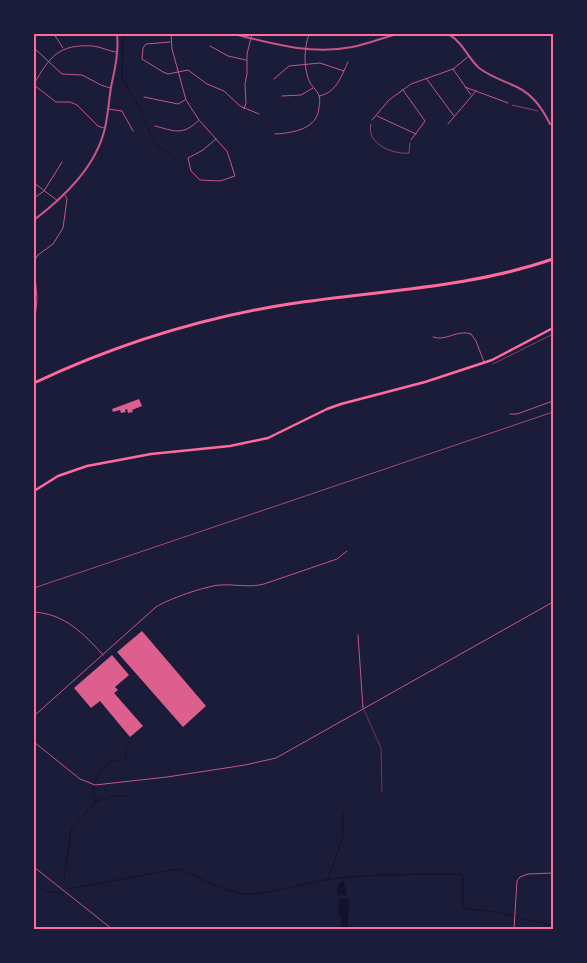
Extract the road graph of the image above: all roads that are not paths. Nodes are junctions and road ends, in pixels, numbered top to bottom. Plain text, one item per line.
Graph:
1 (54, 34) edge
2 (117, 34) edge
3 (171, 34) edge
4 (234, 34) edge
5 (252, 34) edge
6 (309, 34) edge
7 (397, 34) edge
8 (448, 34) edge
9 (391, 35) edge
10 (251, 38) junction
11 (171, 42) junction
12 (210, 46) dead end
13 (34, 48) edge
14 (64, 48) junction
15 (305, 50) junction
16 (117, 52) junction
17 (469, 56) junction
18 (246, 60) junction
19 (48, 61) junction
20 (348, 62) dead end
21 (306, 65) junction
22 (453, 69) junction
23 (344, 71) junction
24 (178, 72) junction
25 (426, 77) junction
26 (274, 79) dead end
27 (34, 84) edge
28 (465, 87) junction
29 (111, 88) junction
30 (313, 88) junction
31 (403, 89) junction
32 (476, 90) junction
33 (282, 96) dead end
34 (319, 96) junction
35 (472, 96) junction
36 (144, 97) dead end
37 (186, 100) junction
38 (508, 103) road end
39 (108, 109) junction
40 (244, 109) junction
41 (259, 114) dead end
42 (376, 115) junction
43 (454, 116) junction
44 (199, 120) junction
45 (372, 120) road end
46 (448, 124) dead end
47 (550, 124) joint
48 (155, 126) dead end
49 (105, 128) junction
50 (553, 128) edge
51 (133, 131) dead end
52 (275, 134) dead end
53 (416, 134) junction
54 (216, 139) junction
55 (411, 140) road end
56 (62, 162) dead end
57 (34, 183) edge
58 (44, 191) junction
59 (64, 195) junction
60 (34, 198) edge
61 (58, 202) junction
62 (34, 220) edge
63 (553, 259) edge
64 (35, 288) edge
65 (35, 310) edge
66 (553, 328) edge
67 (34, 330) edge
68 (433, 337) dead end
69 (484, 362) junction
70 (34, 383) edge
71 (553, 400) edge
72 (510, 414) dead end
73 (34, 491) edge
74 (347, 550) dead end
75 (553, 602) edge
76 (34, 612) edge
77 (358, 635) dead end
78 (103, 655) junction
79 (363, 709) junction
80 (34, 716) edge
81 (34, 742) edge
82 (382, 792) dead end
83 (34, 867) edge
84 (553, 873) edge
85 (112, 929) edge
86 (514, 929) edge

1 - 14 street
2 - 16 street
3 - 11 street
4 - 10 street
5 - 10 street
6 - 15 street
7 - 9 street
8 - 17 street
9 - 15 street
10 - 15 street
10 - 18 street
11 - 24 street
11 - 24 street
12 - 18 street
13 - 19 street
14 - 16 street
14 - 19 street
15 - 21 street
16 - 29 street
17 - 22 street
17 - 47 street
18 - 40 street
19 - 27 street
19 - 29 street
20 - 23 street
21 - 23 street
21 - 26 street
21 - 30 street
22 - 25 street
22 - 28 street
23 - 34 street
24 - 37 street
24 - 40 street
25 - 31 street
25 - 43 street
27 - 49 street
28 - 32 street
28 - 35 street
29 - 39 street
30 - 33 street
30 - 34 street
31 - 42 street
31 - 53 street
32 - 35 street
32 - 38 street
34 - 52 street
35 - 43 street
36 - 37 street
37 - 44 street
39 - 49 street
39 - 51 street
40 - 41 street
42 - 45 street
42 - 53 street
43 - 46 street
44 - 48 street
44 - 54 street
47 - 50 street
49 - 59 street
53 - 55 street
54 - 54 street
56 - 58 street
57 - 58 street
58 - 60 street
58 - 61 street
59 - 61 street
59 - 64 street
61 - 62 street
63 - 70 highway
64 - 65 street
65 - 67 street
66 - 69 main road
68 - 69 street
69 - 73 main road
71 - 72 street
74 - 78 street
75 - 79 street
76 - 78 street
77 - 79 street
78 - 80 street
79 - 81 street
79 - 82 lane
83 - 85 street
84 - 86 street

